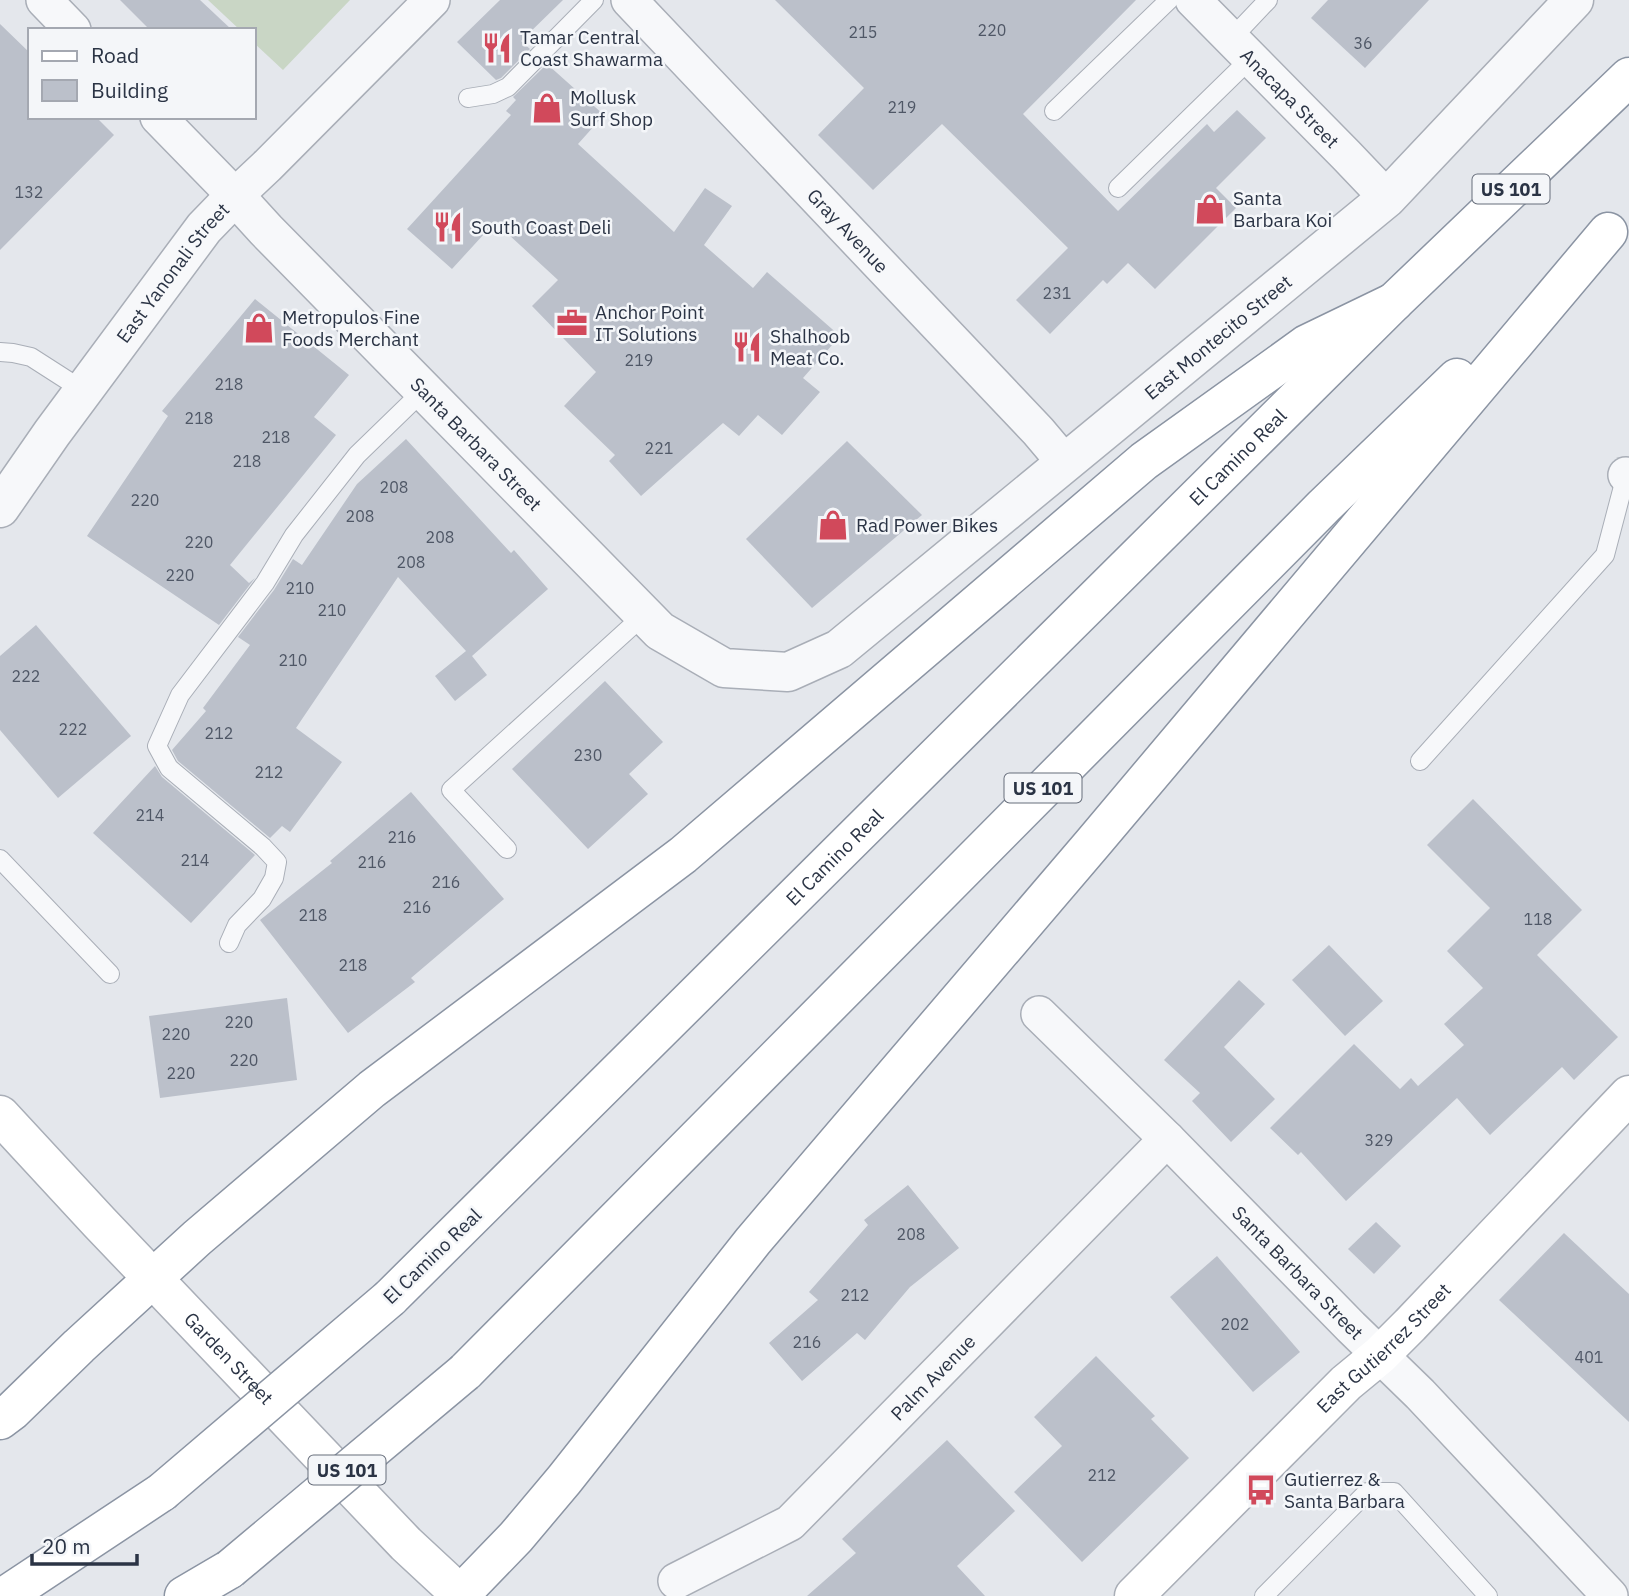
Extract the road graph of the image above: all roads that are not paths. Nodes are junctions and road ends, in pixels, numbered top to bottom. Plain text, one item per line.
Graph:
1 (44, 0) edge
2 (432, 0) edge
3 (594, 0) edge
4 (629, 0) edge
5 (1169, 0) edge
6 (1194, 0) edge
7 (1268, 0) edge
8 (1574, 0) edge
9 (71, 28) edge
10 (1241, 48) junction
11 (1629, 76) edge
12 (468, 98) dead end
13 (1054, 111) dead end
14 (160, 119) edge
15 (1118, 188) dead end
16 (235, 196) junction
17 (1387, 198) junction
18 (1619, 222) edge
19 (1394, 302) junction
20 (0, 352) edge
21 (424, 390) junction
22 (84, 391) junction
23 (1065, 463) junction
24 (1628, 475) edge
25 (0, 508) edge
26 (644, 615) junction
27 (839, 649) joint
28 (1420, 761) dead end
29 (507, 849) dead end
30 (0, 859) edge
31 (229, 943) dead end
32 (110, 974) dead end
33 (1039, 1014) dead end
34 (1629, 1095) edge
35 (0, 1115) edge
36 (1167, 1139) junction
37 (153, 1278) junction
38 (1380, 1355) junction
39 (0, 1420) edge
40 (676, 1581) dead end
41 (1596, 1592) edge
42 (460, 1595) edge
43 (5, 1596) edge
44 (184, 1596) edge
45 (1134, 1596) edge
46 (1264, 1596) edge
47 (1488, 1596) edge

1 - 9 street
2 - 16 street, East Yanonali Street
3 - 12 lane
4 - 23 street, Gray Avenue
5 - 13 lane
6 - 10 street, Anacapa Street
7 - 10 lane
8 - 17 street, East Montecito Street
10 - 15 lane
10 - 17 street, Anacapa Street
11 - 19 main road, El Camino Real / US 101
14 - 16 street, Santa Barbara Street
16 - 21 street, Santa Barbara Street
16 - 22 street, East Yanonali Street
17 - 23 street, East Montecito Street
18 - 42 main road
18 - 44 main road, US 101, bridge
19 - 37 main road
19 - 43 main road, El Camino Real / US 101, bridge
20 - 22 lane
21 - 26 street, Santa Barbara Street
21 - 31 lane
22 - 25 street, East Yanonali Street
23 - 27 street, East Montecito Street
24 - 28 lane
26 - 27 street, Santa Barbara Street
26 - 29 lane
30 - 32 lane
33 - 36 street, Santa Barbara Street
34 - 38 main road, East Gutierrez Street
35 - 37 main road, Garden Street
36 - 38 street, Santa Barbara Street
36 - 40 street, Palm Avenue
37 - 39 main road
37 - 42 main road, Garden Street
38 - 41 street, Santa Barbara Street
38 - 45 main road, East Gutierrez Street
46 - 47 lane

